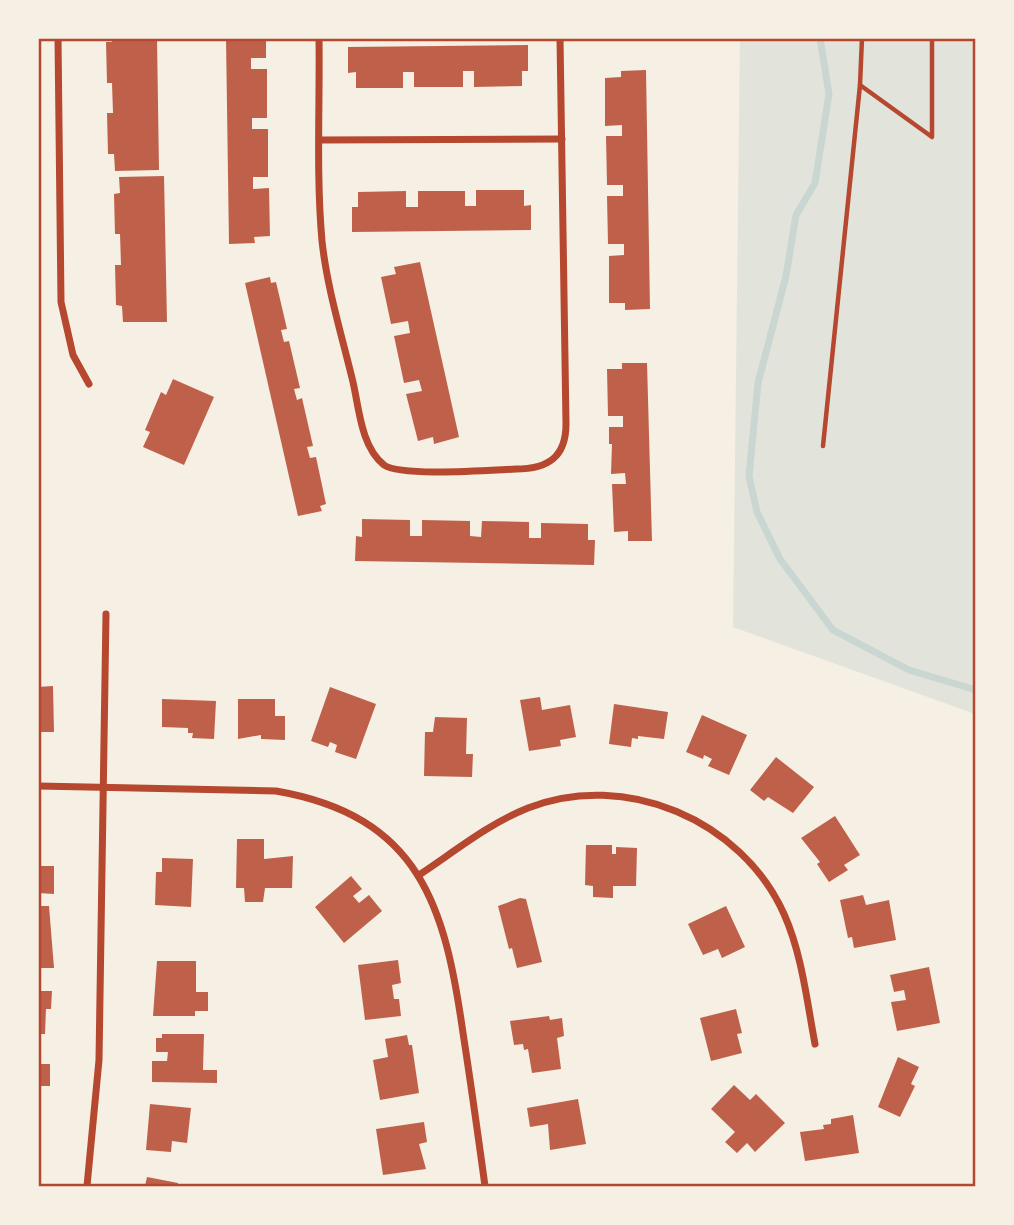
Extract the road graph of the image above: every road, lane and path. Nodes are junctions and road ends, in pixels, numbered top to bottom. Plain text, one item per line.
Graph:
1 (58, 38) edge
2 (319, 38) edge
3 (560, 38) edge
4 (862, 38) edge
5 (932, 38) edge
6 (860, 85) junction
7 (562, 139) junction
8 (321, 140) junction
9 (89, 384) dead end
10 (823, 446) dead end
11 (106, 614) dead end
12 (38, 786) edge
13 (103, 787) junction
14 (419, 875) junction
15 (815, 1044) dead end
16 (87, 1186) edge
17 (485, 1186) edge

1 - 9 street
2 - 8 street
3 - 7 street
4 - 6 path
5 - 6 path
6 - 10 path
7 - 8 street
7 - 8 street
11 - 13 street
12 - 13 street
13 - 14 street
13 - 16 street
14 - 15 street
14 - 17 street

